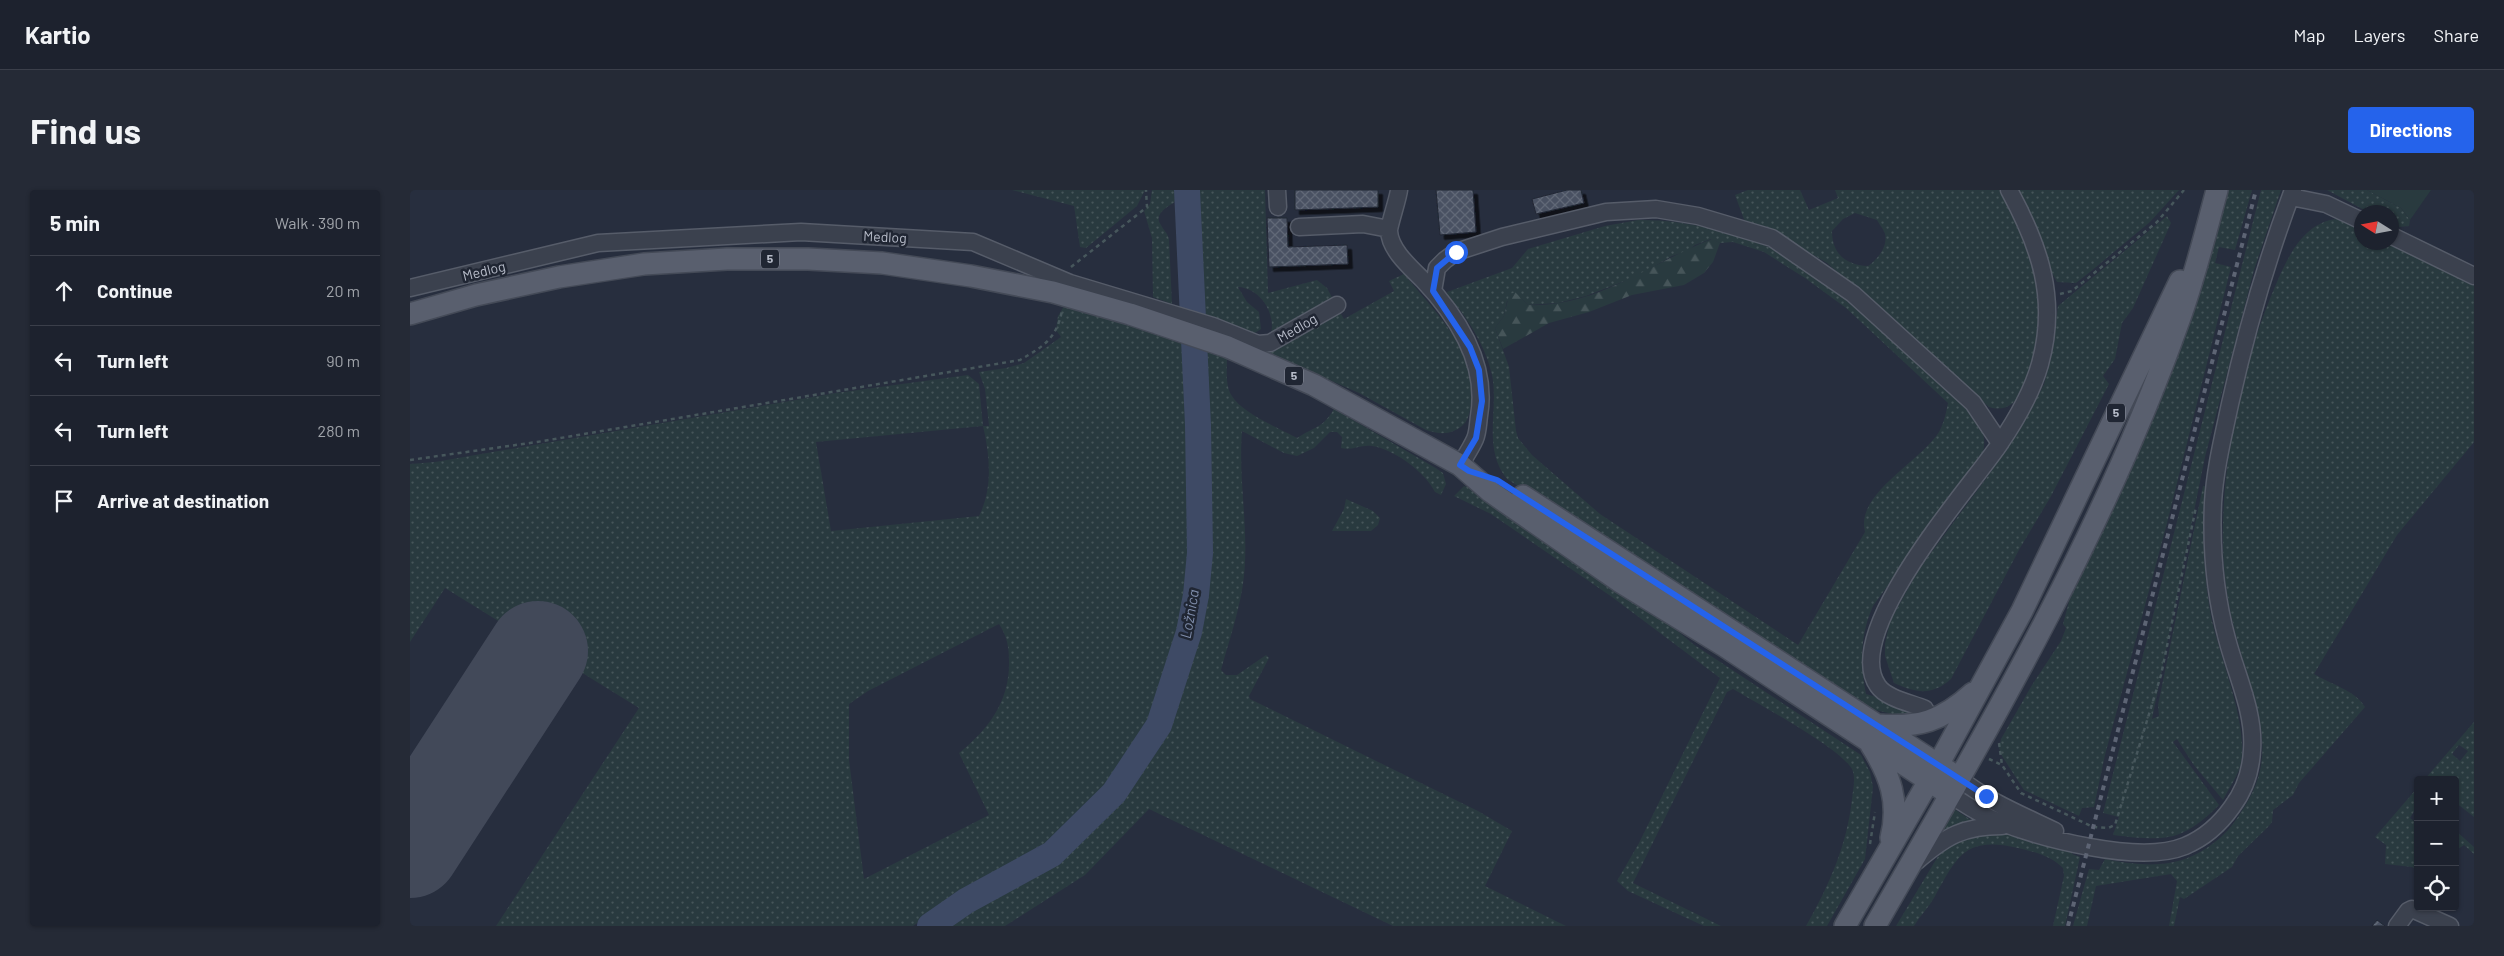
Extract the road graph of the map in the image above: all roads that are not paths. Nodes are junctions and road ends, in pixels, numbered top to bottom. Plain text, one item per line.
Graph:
1 (1277, 190) edge
2 (1399, 190) edge
3 (2009, 190) edge
4 (2217, 190) edge
5 (2292, 193) edge
6 (1278, 207) dead end
7 (2354, 217) edge
8 (1299, 227) dead end
9 (1389, 229) junction
10 (2204, 239) junction
11 (2399, 239) edge
12 (2474, 276) edge
13 (410, 288) edge
14 (1433, 291) junction
15 (1337, 306) dead end
16 (410, 314) edge
17 (2000, 444) junction
18 (1464, 468) junction
19 (1980, 686) junction
20 (1925, 709) dead end
21 (1872, 732) junction
22 (1934, 773) junction
23 (1954, 786) junction
24 (2011, 826) junction
25 (2082, 844) junction
26 (1878, 850) junction
27 (1909, 867) junction
28 (1845, 926) edge
29 (1875, 926) edge
30 (2397, 926) edge
31 (2450, 926) edge

1 - 6 street
2 - 9 street
3 - 17 street
4 - 10 main road, 5
5 - 7 street
5 - 25 street
8 - 9 street
9 - 14 street
10 - 19 main road, 5
10 - 23 main road, 5
11 - 12 street
13 - 15 street, Medlog
14 - 17 street
14 - 18 street
16 - 18 main road, 5
17 - 20 street
18 - 21 main road, 5
19 - 21 main road
19 - 22 main road, 5
21 - 22 main road, 5
21 - 26 main road
22 - 23 main road, 5
22 - 26 main road
23 - 24 street
23 - 25 street
23 - 27 main road
24 - 25 street
24 - 27 street
26 - 28 main road
27 - 29 main road
30 - 31 street

